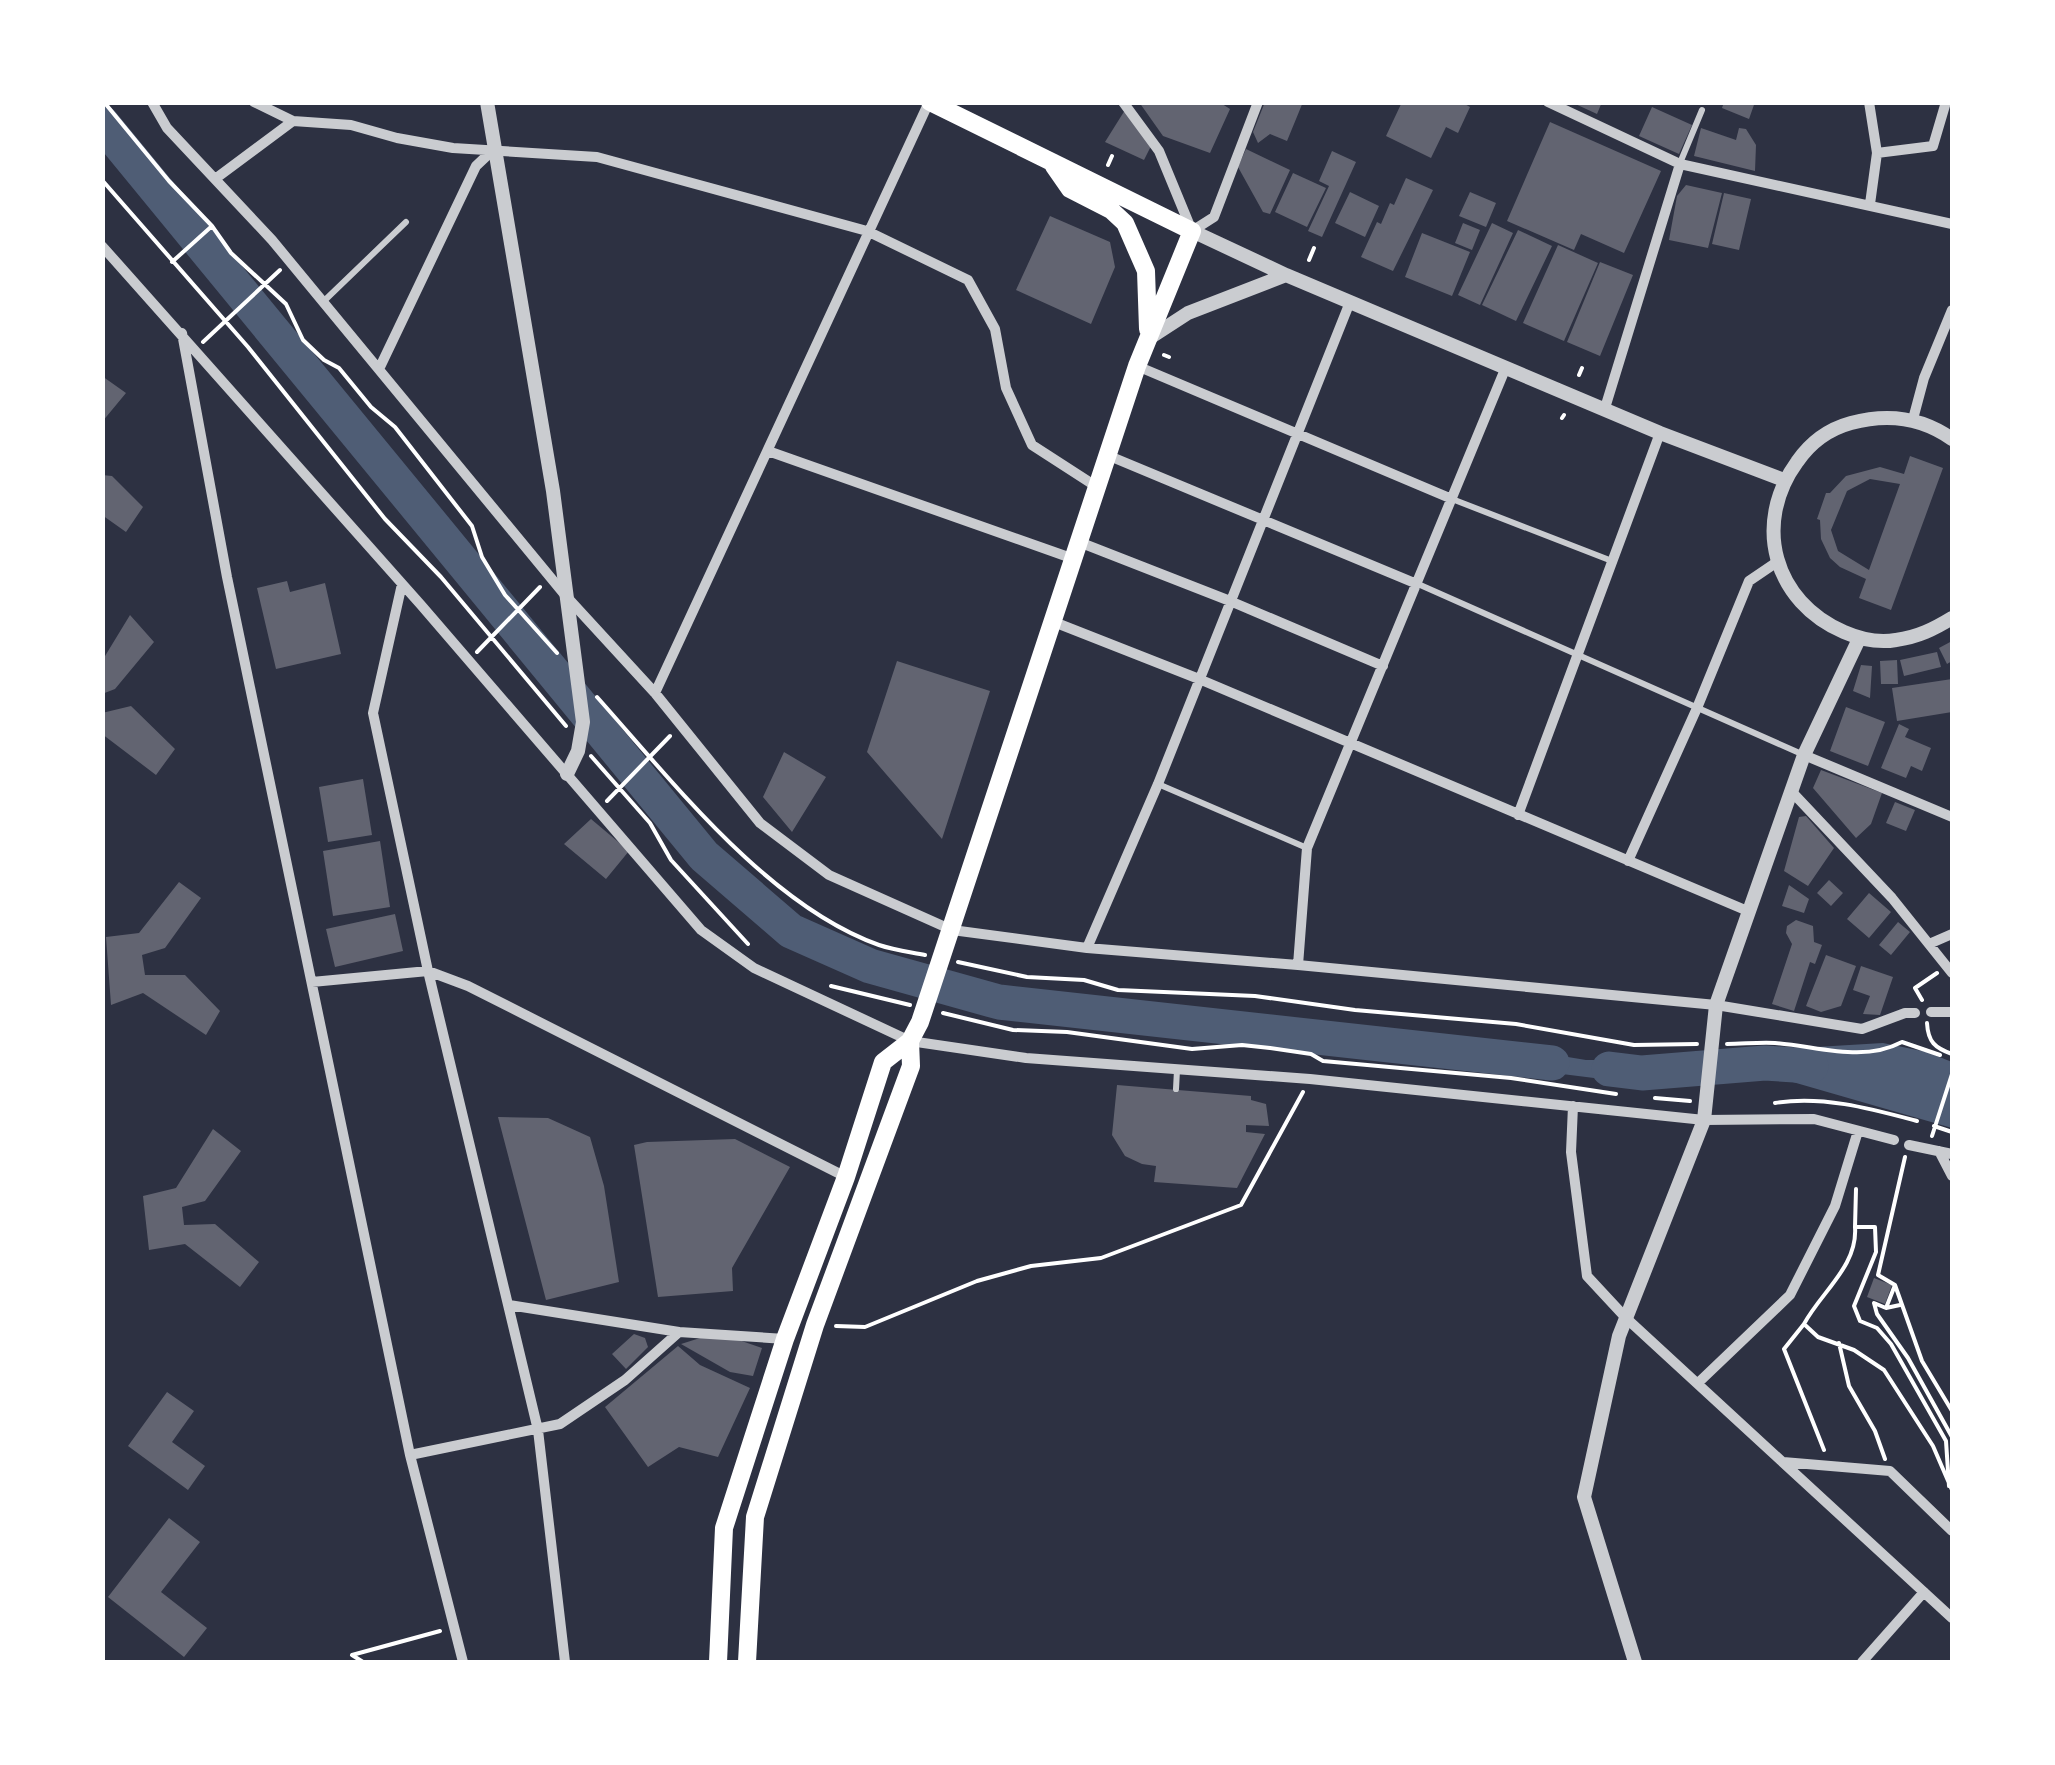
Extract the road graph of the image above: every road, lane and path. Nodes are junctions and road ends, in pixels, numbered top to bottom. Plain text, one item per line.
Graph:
1 (104, 102) edge
2 (152, 102) edge
3 (254, 102) edge
4 (487, 102) edge
5 (930, 102) edge
6 (1123, 102) edge
7 (1258, 102) edge
8 (1548, 102) edge
9 (1869, 102) edge
10 (1946, 102) edge
11 (1702, 110) dead end
12 (293, 121) junction
13 (495, 149) junction
14 (1878, 153) junction
15 (1112, 156) dead end
16 (1052, 163) junction
17 (1680, 164) junction
18 (1108, 165) dead end
19 (215, 179) junction
20 (102, 180) edge
21 (1870, 204) junction
22 (406, 222) dead end
23 (1952, 224) edge
24 (212, 226) junction
25 (867, 231) junction
26 (1192, 232) junction
27 (102, 246) edge
28 (1314, 248) dead end
29 (1309, 260) dead end
30 (290, 261) junction
31 (172, 262) junction
32 (1286, 275) junction
33 (324, 301) junction
34 (1350, 302) junction
35 (1952, 310) edge
36 (182, 332) junction
37 (1148, 340) junction
38 (196, 348) junction
39 (1136, 366) junction
40 (380, 367) junction
41 (1506, 367) junction
42 (1582, 368) dead end
43 (1580, 375) dead end
44 (1605, 408) junction
45 (1913, 419) junction
46 (1297, 433) junction
47 (1660, 433) junction
48 (1952, 439) edge
49 (768, 451) junction
50 (1107, 455) junction
51 (1784, 480) junction
52 (1096, 486) junction
53 (1452, 499) junction
54 (1262, 520) junction
55 (1077, 551) junction
56 (1612, 561) junction
57 (1778, 562) junction
58 (551, 576) junction
59 (402, 584) junction
60 (1417, 584) junction
61 (566, 601) junction
62 (1230, 601) junction
63 (1952, 618) edge
64 (1054, 622) junction
65 (1859, 639) junction
66 (1577, 655) junction
67 (468, 660) junction
68 (568, 664) dead end
69 (1383, 666) junction
70 (1199, 679) junction
71 (592, 692) dead end
72 (654, 694) junction
73 (1697, 708) junction
74 (680, 726) junction
75 (1351, 744) junction
76 (581, 748) junction
77 (1804, 756) junction
78 (567, 774) junction
79 (1158, 784) junction
80 (1792, 792) junction
81 (598, 810) junction
82 (1518, 814) junction
83 (1952, 817) edge
84 (1307, 848) junction
85 (1628, 861) junction
86 (1750, 912) junction
87 (1952, 934) edge
88 (950, 935) junction
89 (1929, 944) junction
90 (750, 947) dead end
91 (1087, 948) junction
92 (939, 958) dead end
93 (956, 962) dead end
94 (1298, 965) junction
95 (428, 970) junction
96 (1950, 970) edge
97 (312, 982) junction
98 (820, 982) dead end
99 (1716, 1006) junction
100 (1929, 1009) joint
101 (938, 1012) dead end
102 (1952, 1012) edge
103 (1915, 1013) dead end
104 (919, 1014) junction
105 (1928, 1038) dead end
106 (910, 1041) junction
107 (1705, 1044) dead end
108 (1723, 1044) dead end
109 (1952, 1054) edge
110 (1940, 1055) dead end
111 (1178, 1069) junction
112 (1952, 1074) edge
113 (1310, 1079) junction
114 (1176, 1090) dead end
115 (1621, 1095) dead end
116 (1639, 1097) dead end
117 (1692, 1101) dead end
118 (1763, 1105) dead end
119 (1572, 1106) junction
120 (1704, 1115) junction
121 (1918, 1121) dead end
122 (1934, 1126) dead end
123 (1858, 1131) junction
124 (1952, 1132) edge
125 (1932, 1136) dead end
126 (1894, 1140) dead end
127 (1909, 1144) dead end
128 (1939, 1151) junction
129 (1952, 1154) edge
130 (1850, 1156) junction
131 (1952, 1176) edge
132 (846, 1177) junction
133 (1902, 1180) dead end
134 (1855, 1227) junction
135 (1895, 1285) junction
136 (1900, 1304) junction
137 (510, 1305) junction
138 (1886, 1308) junction
139 (1626, 1318) junction
140 (1804, 1324) junction
141 (816, 1326) junction
142 (679, 1332) junction
143 (784, 1340) junction
144 (1839, 1344) junction
145 (1698, 1383) junction
146 (1952, 1411) edge
147 (538, 1430) junction
148 (1952, 1438) edge
149 (410, 1455) junction
150 (1784, 1462) junction
151 (1830, 1465) junction
152 (1890, 1472) junction
153 (1951, 1488) edge
154 (1952, 1531) edge
155 (1924, 1592) junction
156 (1952, 1618) edge
157 (454, 1628) junction
158 (363, 1662) edge
159 (464, 1662) edge
160 (565, 1662) edge
161 (718, 1662) edge
162 (746, 1662) edge
163 (1636, 1662) edge
164 (1862, 1662) edge

1 - 24 path
2 - 19 street
3 - 12 street
4 - 13 street
5 - 16 main road
5 - 25 street
6 - 26 street
7 - 26 street
8 - 17 street
9 - 14 street
10 - 14 street
11 - 17 lane
12 - 13 street
12 - 19 street
13 - 25 street
13 - 40 street
13 - 61 street
14 - 21 street
15 - 18 path
16 - 26 main road
16 - 37 main road
17 - 21 street
17 - 44 street
19 - 30 street
20 - 31 path
21 - 23 street
22 - 33 lane
24 - 31 path
24 - 68 path
25 - 49 street
25 - 52 street
26 - 32 street
26 - 37 main road
27 - 36 street
28 - 29 path
30 - 33 street
30 - 38 path
31 - 76 path
32 - 34 street
32 - 37 street
33 - 40 street
34 - 41 street
34 - 46 street
35 - 45 street
36 - 38 street
36 - 97 street
37 - 39 main road
38 - 59 street
39 - 46 street
39 - 50 main road
40 - 58 street
41 - 44 street
41 - 53 street
42 - 43 path
44 - 47 street
45 - 48 street
45 - 51 street
46 - 53 street
46 - 54 street
47 - 51 street
47 - 56 street
49 - 55 street
49 - 72 street
50 - 52 main road
50 - 54 street
51 - 57 street
52 - 55 main road
53 - 56 lane
53 - 60 street
54 - 60 street
54 - 62 street
55 - 62 street
55 - 64 main road
56 - 66 street
57 - 65 street
57 - 73 street
58 - 61 street
58 - 67 path
59 - 67 street
59 - 95 street
60 - 66 lane
60 - 69 street
61 - 72 street
61 - 76 street
62 - 69 street
62 - 70 street
63 - 65 street
64 - 70 street
64 - 88 main road
65 - 77 street
66 - 73 lane
66 - 82 street
67 - 78 street
69 - 75 street
70 - 75 street
70 - 79 street
71 - 92 path
72 - 74 street
73 - 77 lane
73 - 85 street
74 - 81 path
74 - 88 street
75 - 82 street
75 - 84 street
76 - 78 street
76 - 90 path
77 - 80 street
77 - 83 street
78 - 81 street
79 - 84 lane
79 - 91 street
80 - 86 street
80 - 89 street
81 - 106 street
82 - 85 street
84 - 94 street
85 - 86 street
86 - 99 street
87 - 89 street
88 - 91 street
88 - 104 main road
89 - 96 street
91 - 94 street
93 - 107 path
94 - 99 street
95 - 97 street
95 - 132 street
95 - 137 street
96 - 100 path
97 - 149 street
98 - 104 path
99 - 103 street
99 - 120 street
100 - 102 street
101 - 115 path
104 - 106 main road
105 - 109 path
106 - 111 street
106 - 132 main road
106 - 141 main road
108 - 110 path
111 - 113 street
111 - 114 lane
112 - 125 path
113 - 119 street
113 - 141 path
116 - 117 path
118 - 121 path
119 - 120 street
119 - 139 street
120 - 123 street
120 - 139 street
122 - 124 path
123 - 126 street
123 - 130 street
127 - 128 street
128 - 129 street
128 - 131 street
130 - 134 path
130 - 145 street
132 - 143 main road
133 - 135 path
134 - 140 path
134 - 153 path
135 - 136 path
135 - 138 path
136 - 138 path
136 - 146 path
137 - 142 street
137 - 147 street
138 - 148 path
139 - 145 street
139 - 163 street
140 - 144 path
140 - 151 path
141 - 162 main road
142 - 143 street
142 - 147 street
143 - 161 main road
144 - 152 path
144 - 153 path
145 - 150 street
147 - 149 street
147 - 160 street
149 - 157 street
150 - 151 street
150 - 155 street
151 - 152 street
152 - 154 street
155 - 156 street
155 - 164 street
157 - 158 path
157 - 159 street

